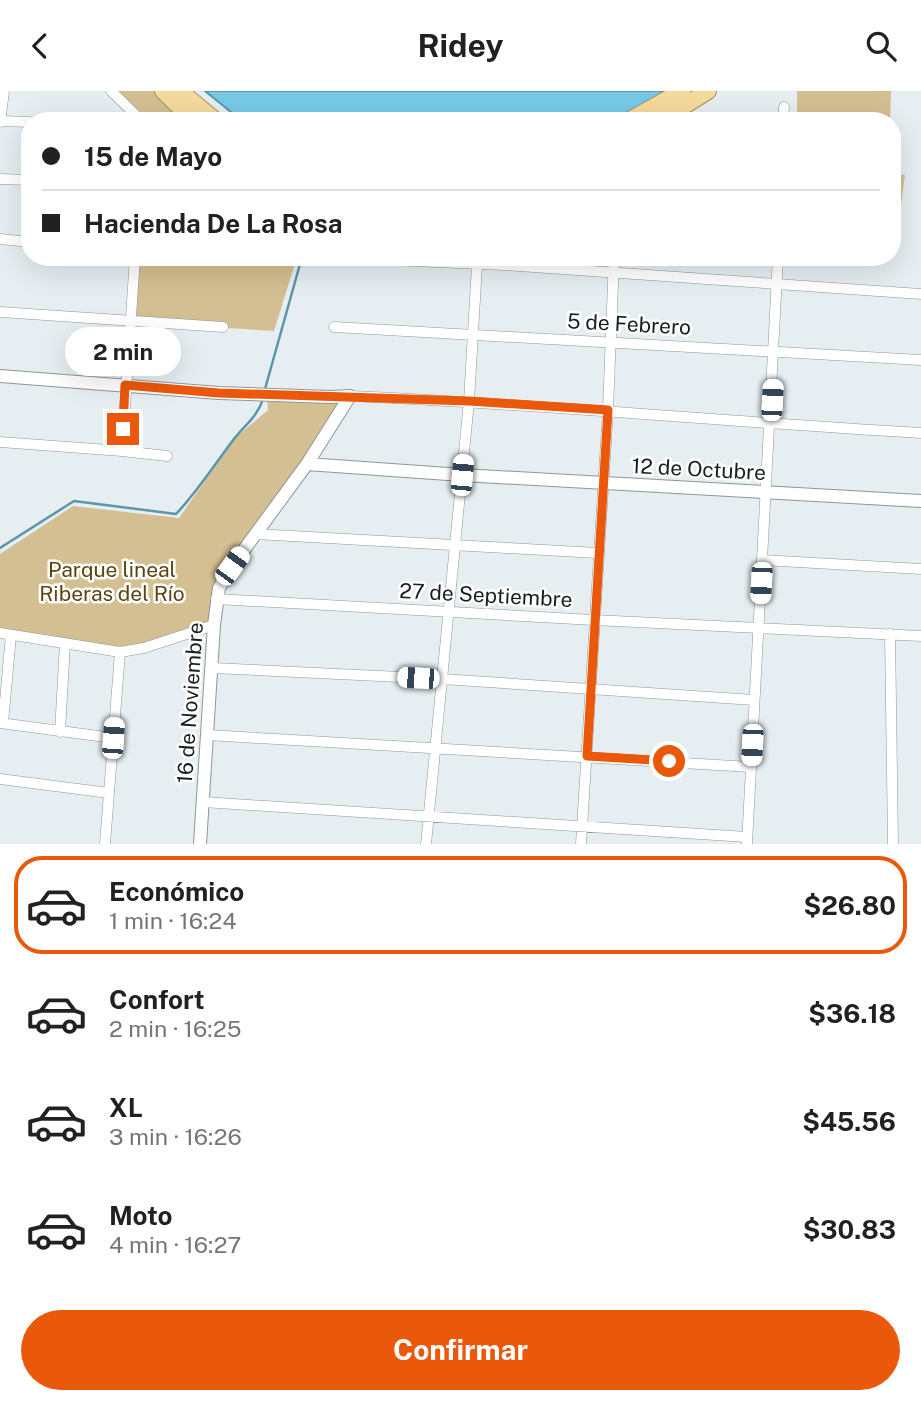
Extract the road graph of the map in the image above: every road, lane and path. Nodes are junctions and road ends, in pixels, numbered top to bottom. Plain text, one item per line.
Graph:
1 (4, 91) edge
2 (111, 91) edge
3 (163, 91) edge
4 (180, 91) edge
5 (682, 91) edge
6 (708, 91) edge
7 (784, 107) dead end
8 (133, 112) edge
9 (185, 112) edge
10 (205, 112) edge
11 (644, 112) edge
12 (674, 112) edge
13 (784, 112) edge
14 (0, 122) edge
15 (21, 122) edge
16 (0, 179) edge
17 (21, 180) edge
18 (0, 239) edge
19 (21, 241) edge
20 (134, 266) edge
21 (477, 266) edge
22 (550, 266) edge
23 (613, 266) edge
24 (778, 266) edge
25 (613, 273) junction
26 (777, 283) junction
27 (921, 294) edge
28 (0, 312) edge
29 (131, 322) junction
30 (223, 327) dead end
31 (334, 327) dead end
32 (473, 334) junction
33 (610, 343) junction
34 (774, 352) junction
35 (921, 361) edge
36 (0, 376) edge
37 (125, 385) junction
38 (350, 396) junction
39 (469, 401) junction
40 (608, 410) junction
41 (771, 424) junction
42 (921, 433) edge
43 (0, 442) edge
44 (122, 451) junction
45 (167, 456) dead end
46 (307, 464) junction
47 (462, 475) junction
48 (603, 483) junction
49 (766, 492) junction
50 (921, 501) edge
51 (255, 534) junction
52 (454, 547) junction
53 (598, 553) junction
54 (762, 560) junction
55 (921, 569) edge
56 (216, 599) junction
57 (448, 611) junction
58 (594, 620) junction
59 (214, 625) junction
60 (758, 628) junction
61 (5, 634) edge
62 (890, 634) junction
63 (921, 635) edge
64 (65, 643) junction
65 (120, 652) junction
66 (212, 668) junction
67 (442, 679) junction
68 (590, 688) junction
69 (754, 700) junction
70 (2, 723) edge
71 (60, 731) junction
72 (207, 735) junction
73 (113, 738) junction
74 (435, 747) junction
75 (587, 756) junction
76 (751, 767) junction
77 (0, 779) edge
78 (109, 793) junction
79 (203, 802) junction
80 (429, 815) junction
81 (581, 825) junction
82 (747, 840) edge
83 (105, 844) edge
84 (200, 844) edge
85 (426, 844) edge
86 (581, 844) edge
87 (893, 844) edge

1 - 14 street
2 - 8 street
3 - 9 highway
4 - 10 highway
5 - 11 highway
6 - 12 highway
7 - 13 street
14 - 15 street
16 - 17 street
18 - 19 street
20 - 29 street
21 - 32 street
22 - 25 street
23 - 25 street
24 - 26 street
25 - 26 street
25 - 33 street
26 - 27 street
26 - 34 street
28 - 29 street
29 - 30 street
29 - 37 street
31 - 32 street, 5 de Febrero
32 - 33 street, 5 de Febrero
32 - 39 street
33 - 34 street, 5 de Febrero
33 - 40 street
34 - 35 street, 5 de Febrero
34 - 41 street
36 - 37 street
37 - 38 street
37 - 44 street
38 - 39 street
38 - 46 street, 16 de Noviembre
39 - 40 street
39 - 47 street
40 - 41 street
40 - 48 street
41 - 42 street
41 - 49 street
43 - 44 street
44 - 45 street
46 - 47 street, 12 de Octubre
46 - 51 street, 16 de Noviembre
47 - 48 street, 12 de Octubre
47 - 52 street
48 - 49 street, 12 de Octubre
48 - 53 street
49 - 50 street, 12 de Octubre
49 - 54 street
51 - 52 street
51 - 56 street, 16 de Noviembre
52 - 53 street
52 - 57 street
53 - 58 street
54 - 55 street
54 - 60 street
56 - 57 street, 27 de Septiembre
56 - 59 street, 16 de Noviembre
57 - 58 street, 27 de Septiembre
57 - 67 street
58 - 60 street, 27 de Septiembre
58 - 68 street
59 - 65 street
59 - 66 street, 16 de Noviembre
60 - 62 street, 27 de Septiembre
60 - 69 street
61 - 64 street
61 - 70 street
62 - 63 street, 27 de Septiembre
62 - 87 street
64 - 65 street
64 - 71 street
65 - 73 street
66 - 67 street
66 - 72 street, 16 de Noviembre
67 - 68 street
67 - 74 street
68 - 69 street
68 - 75 street
69 - 76 street
70 - 71 street
71 - 73 street
72 - 74 street
72 - 79 street, 16 de Noviembre
73 - 78 street
74 - 75 street
74 - 80 street
75 - 76 street
75 - 81 street
76 - 82 street
77 - 78 street
78 - 83 street
79 - 80 street
79 - 84 street, 16 de Noviembre
80 - 81 street
80 - 85 street
81 - 82 street
81 - 86 street

